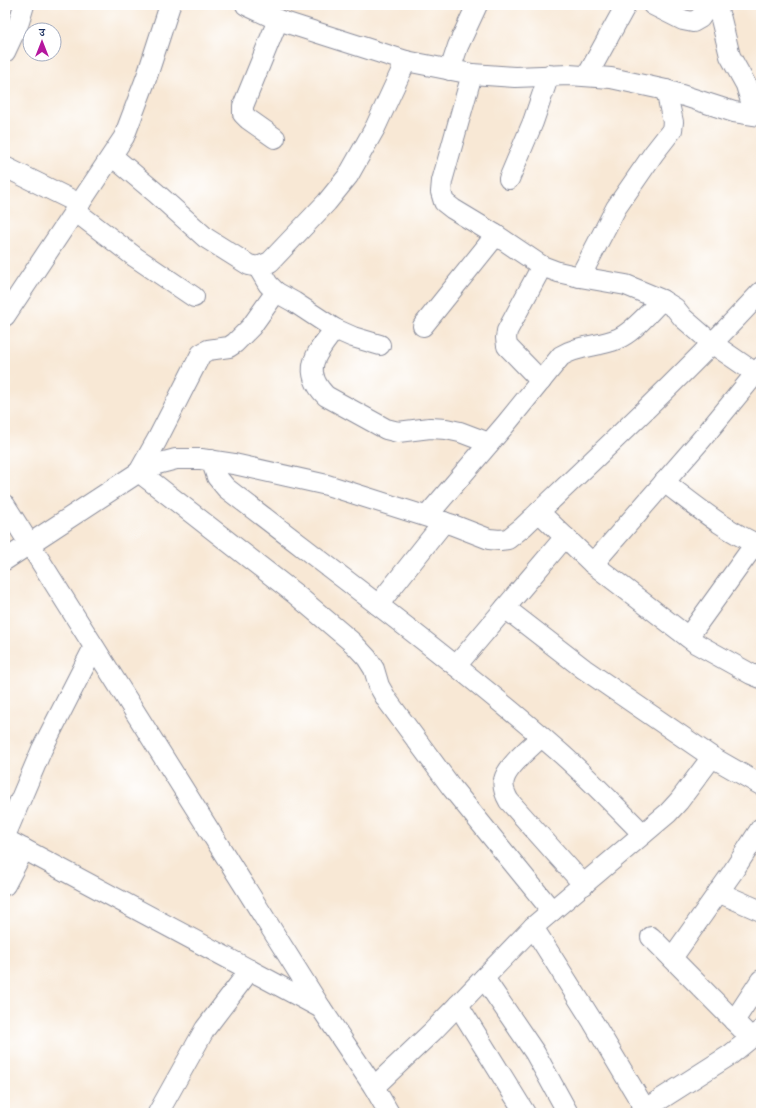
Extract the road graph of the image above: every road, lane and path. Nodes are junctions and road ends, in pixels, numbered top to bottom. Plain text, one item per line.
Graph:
1 (24, 5) edge
2 (170, 5) edge
3 (246, 5) edge
4 (477, 5) edge
5 (626, 5) edge
6 (653, 5) edge
7 (709, 5) edge
8 (713, 5) edge
9 (278, 20) junction
10 (5, 52) edge
11 (406, 61) junction
12 (450, 70) junction
13 (472, 74) junction
14 (549, 75) junction
15 (587, 76) junction
16 (666, 90) junction
17 (758, 115) edge
18 (275, 138) dead end
19 (112, 156) junction
20 (5, 167) edge
21 (509, 179) dead end
22 (77, 208) junction
23 (496, 235) junction
24 (542, 266) junction
25 (258, 267) junction
26 (580, 277) junction
27 (276, 292) junction
28 (761, 292) edge
29 (194, 297) dead end
30 (662, 300) junction
31 (5, 316) edge
32 (423, 326) dead end
33 (335, 329) junction
34 (713, 344) junction
35 (380, 345) dead end
36 (759, 372) edge
37 (541, 381) junction
38 (490, 443) junction
39 (211, 460) junction
40 (139, 472) junction
41 (664, 482) junction
42 (5, 505) edge
43 (539, 512) junction
44 (435, 519) junction
45 (565, 537) junction
46 (29, 544) junction
47 (758, 545) edge
48 (5, 560) edge
49 (593, 564) junction
50 (378, 605) junction
51 (505, 608) junction
52 (688, 637) junction
53 (94, 647) junction
54 (456, 666) junction
55 (761, 678) edge
56 (541, 737) junction
57 (712, 757) junction
58 (761, 785) edge
59 (761, 828) edge
60 (643, 834) junction
61 (5, 838) edge
62 (24, 849) junction
63 (5, 885) edge
64 (584, 885) junction
65 (718, 892) junction
66 (552, 911) junction
67 (761, 911) edge
68 (533, 927) junction
69 (651, 937) dead end
70 (672, 958) junction
71 (250, 970) junction
72 (484, 978) junction
73 (761, 980) edge
74 (458, 1005) junction
75 (322, 1008) junction
76 (734, 1021) junction
77 (756, 1034) edge
78 (374, 1087) junction
79 (383, 1111) edge
80 (642, 1111) edge
81 (158, 1113) edge
82 (525, 1113) edge
83 (568, 1113) edge

1 - 10 street
2 - 19 street
3 - 9 street
4 - 12 street
5 - 15 street
6 - 7 street
8 - 17 street
9 - 11 street
9 - 18 street
11 - 12 street
11 - 25 street
12 - 13 street
13 - 14 street
13 - 23 street
14 - 15 street
14 - 21 street
15 - 16 street
16 - 17 street
16 - 26 street
19 - 22 street
19 - 25 street
20 - 22 street
22 - 29 street
22 - 31 street
23 - 24 street
23 - 32 street
24 - 26 street
24 - 37 street
25 - 27 street
26 - 30 street
27 - 33 street
27 - 40 street
28 - 34 street
30 - 34 street
30 - 37 street
33 - 35 street
33 - 38 street
34 - 36 street
34 - 43 street
36 - 41 street
37 - 38 street
38 - 44 street
39 - 40 street
39 - 44 street
39 - 50 street
40 - 46 street
40 - 66 street
41 - 47 street
41 - 49 street
42 - 46 street
43 - 44 street
43 - 45 street
44 - 50 street
45 - 49 street
45 - 51 street
46 - 48 street
46 - 53 street
47 - 52 street
49 - 52 street
50 - 54 street
51 - 54 street
51 - 57 street
52 - 55 street
53 - 61 street
53 - 75 street
54 - 56 street
56 - 60 street
56 - 64 street
57 - 58 street
57 - 60 street
59 - 65 street
60 - 64 street
61 - 62 street
62 - 63 street
62 - 71 street
64 - 66 street
65 - 67 street
65 - 70 street
66 - 68 street
68 - 72 street
68 - 80 street
69 - 70 street
70 - 76 street
71 - 75 street
71 - 81 street
72 - 74 street
72 - 83 street
73 - 76 street
74 - 78 street
74 - 82 street
75 - 78 street
76 - 77 street
77 - 80 street
78 - 79 street

